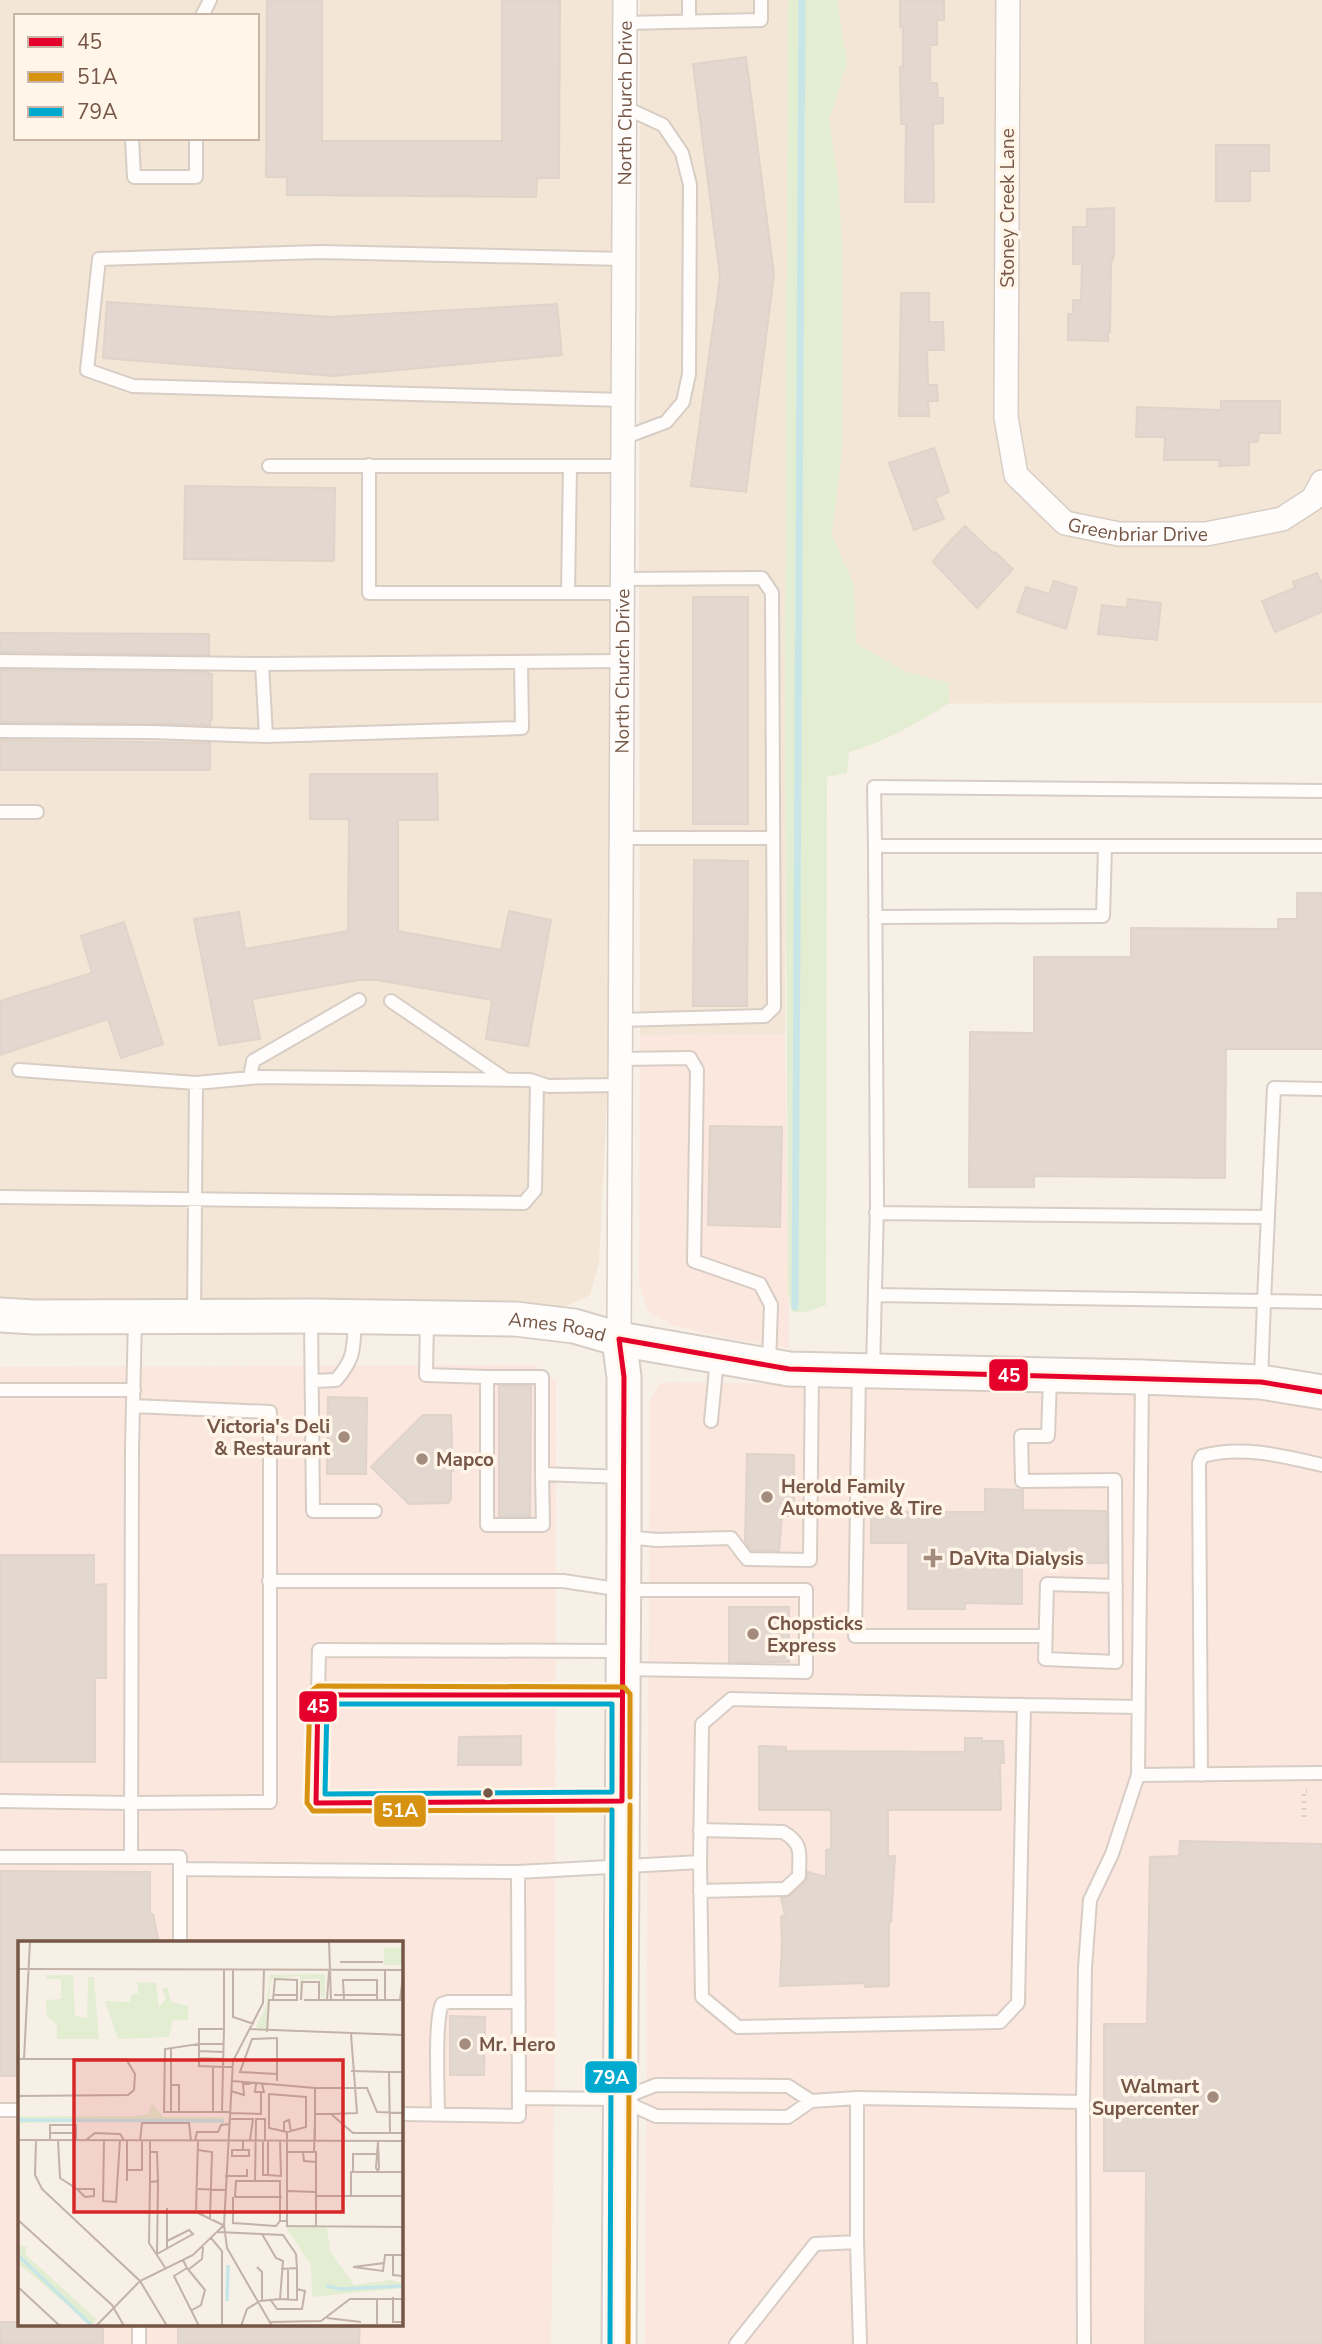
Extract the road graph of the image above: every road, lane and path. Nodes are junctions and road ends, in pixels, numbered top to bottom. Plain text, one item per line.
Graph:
1 (689, 0) edge
2 (761, 0) edge
3 (1008, 0) edge
4 (625, 11) edge
5 (689, 22) junction
6 (624, 107) junction
7 (132, 140) edge
8 (196, 140) edge
9 (624, 259) junction
10 (623, 400) junction
11 (1006, 417) joint
12 (623, 438) junction
13 (369, 465) junction
14 (269, 466) dead end
15 (570, 466) junction
16 (622, 466) junction
17 (1322, 482) edge
18 (622, 586) junction
19 (568, 593) junction
20 (0, 661) edge
21 (622, 661) junction
22 (521, 662) junction
23 (262, 664) junction
24 (0, 731) edge
25 (266, 736) junction
26 (1322, 791) edge
27 (0, 812) edge
28 (37, 812) dead end
29 (621, 838) junction
30 (773, 838) junction
31 (875, 846) junction
32 (1322, 846) edge
33 (1105, 848) junction
34 (875, 916) junction
35 (359, 1000) dead end
36 (391, 1001) dead end
37 (620, 1020) junction
38 (620, 1059) junction
39 (19, 1070) dead end
40 (250, 1078) junction
41 (505, 1079) junction
42 (537, 1082) junction
43 (196, 1083) junction
44 (620, 1085) junction
45 (1322, 1089) edge
46 (0, 1197) edge
47 (195, 1200) junction
48 (876, 1213) junction
49 (1268, 1217) junction
50 (874, 1294) junction
51 (1264, 1301) junction
52 (1322, 1302) edge
53 (0, 1315) edge
54 (135, 1317) junction
55 (194, 1317) junction
56 (311, 1317) junction
57 (355, 1317) junction
58 (428, 1317) junction
59 (619, 1339) junction
60 (718, 1357) junction
61 (769, 1366) junction
62 (812, 1370) junction
63 (866, 1371) junction
64 (1050, 1375) junction
65 (487, 1377) junction
66 (1142, 1377) junction
67 (312, 1381) junction
68 (1261, 1382) junction
69 (0, 1390) edge
70 (134, 1390) junction
71 (1322, 1392) edge
72 (133, 1406) junction
73 (711, 1421) dead end
74 (1322, 1465) edge
75 (542, 1474) junction
76 (623, 1477) junction
77 (375, 1511) dead end
78 (624, 1537) junction
79 (269, 1581) junction
80 (1116, 1586) junction
81 (623, 1590) junction
82 (1046, 1636) junction
83 (622, 1672) junction
84 (318, 1695) junction
85 (1024, 1705) junction
86 (1139, 1707) junction
87 (1322, 1773) edge
88 (1201, 1774) junction
89 (1138, 1775) junction
90 (1313, 1791) dead end
91 (0, 1801) edge
92 (622, 1801) junction
93 (131, 1803) junction
94 (1304, 1818) dead end
95 (700, 1830) junction
96 (0, 1857) edge
97 (131, 1857) junction
98 (700, 1862) junction
99 (621, 1866) junction
100 (180, 1869) junction
101 (519, 1872) junction
102 (700, 1891) junction
103 (180, 1941) edge
104 (519, 2002) junction
105 (519, 2098) junction
106 (857, 2098) junction
107 (620, 2099) junction
108 (811, 2101) junction
109 (1083, 2102) junction
110 (0, 2109) edge
111 (18, 2110) edge
112 (402, 2114) edge
113 (438, 2115) junction
114 (857, 2242) junction
115 (139, 2326) edge
116 (139, 2344) edge
117 (619, 2344) edge
118 (736, 2344) edge
119 (860, 2344) edge
120 (1084, 2344) edge

1 - 5 lane
2 - 5 lane
3 - 11 street, Stoney Creek Lane
4 - 5 lane
4 - 6 street, North Church Drive
6 - 9 street, North Church Drive
6 - 12 lane
7 - 8 lane
9 - 10 street, North Church Drive
9 - 10 lane
10 - 12 street, North Church Drive
11 - 17 street, Greenbriar Drive
12 - 16 street, North Church Drive
13 - 14 lane
13 - 15 lane
13 - 19 lane
15 - 16 lane
15 - 19 lane
16 - 18 street, North Church Drive
18 - 19 lane
18 - 21 street, North Church Drive
18 - 30 lane
20 - 23 lane
21 - 22 lane
21 - 29 street, North Church Drive
22 - 23 lane
22 - 25 lane
23 - 25 lane
24 - 25 lane
26 - 31 lane
27 - 28 lane
29 - 30 lane
29 - 37 street, North Church Drive
30 - 37 lane
31 - 33 lane
31 - 34 lane
32 - 33 lane
33 - 34 lane
34 - 48 lane
35 - 40 lane
36 - 41 lane
37 - 38 street, North Church Drive
38 - 44 street, North Church Drive
38 - 61 lane
39 - 43 lane
40 - 41 lane
40 - 43 lane
41 - 42 lane
42 - 44 lane
42 - 47 lane
43 - 47 lane
44 - 59 street, North Church Drive
45 - 49 lane
46 - 47 lane
47 - 55 lane
48 - 49 lane
48 - 50 lane
49 - 51 lane
50 - 51 lane
50 - 63 lane
51 - 52 lane
51 - 68 lane
53 - 54 street, Ames Road
54 - 55 street, Ames Road
54 - 70 lane
55 - 56 street, Ames Road
56 - 57 street, Ames Road
56 - 67 lane
57 - 58 street, Ames Road
57 - 67 lane
58 - 59 street, Ames Road
58 - 65 lane
59 - 60 street, Ames Road
59 - 76 street
60 - 61 street, Ames Road
60 - 73 lane
61 - 62 street, Ames Road
62 - 63 street, Ames Road
62 - 78 lane
63 - 64 street, Ames Road
63 - 82 lane
64 - 66 street, Ames Road
64 - 80 lane
65 - 75 lane
65 - 75 lane
66 - 68 street, Ames Road
66 - 86 lane
67 - 77 lane
68 - 71 street, Ames Road
69 - 70 lane
70 - 72 lane
72 - 79 lane
72 - 93 lane
74 - 88 lane
75 - 76 lane
76 - 78 street
78 - 81 street
79 - 81 lane
79 - 93 lane
80 - 82 lane
80 - 82 lane
81 - 83 street
81 - 83 lane
83 - 84 lane
83 - 84 lane
83 - 92 street
84 - 92 lane
85 - 86 lane
85 - 95 lane
85 - 102 lane
86 - 89 lane
87 - 88 lane
88 - 89 lane
89 - 109 lane
90 - 94 path
91 - 93 lane
92 - 99 street
93 - 97 lane
95 - 98 lane
95 - 102 lane
96 - 97 lane
97 - 100 lane
98 - 99 lane
98 - 102 lane
99 - 101 lane
99 - 107 street
100 - 101 lane
100 - 103 lane
101 - 104 lane
104 - 105 lane
104 - 113 lane
105 - 107 lane
105 - 113 lane
106 - 108 lane
106 - 109 lane
106 - 114 lane
107 - 108 lane
107 - 108 lane
107 - 117 street
109 - 120 lane
110 - 111 lane
112 - 113 lane
114 - 118 lane
114 - 119 lane
115 - 116 lane

